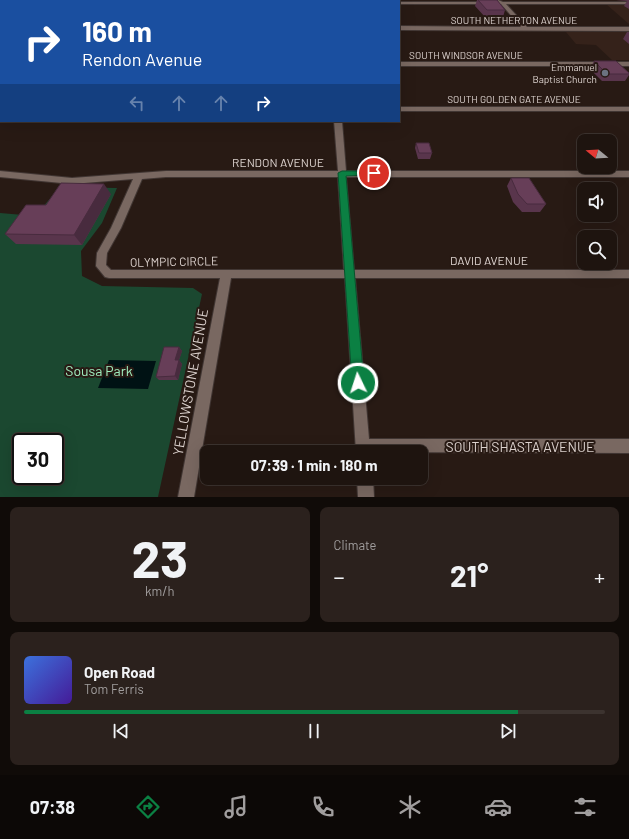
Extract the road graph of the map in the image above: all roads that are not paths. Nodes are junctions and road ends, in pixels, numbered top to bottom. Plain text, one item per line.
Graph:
1 (501, 1) edge
2 (400, 3) edge
3 (629, 3) edge
4 (400, 28) edge
5 (526, 28) junction
6 (629, 29) edge
7 (400, 64) edge
8 (629, 64) edge
9 (400, 109) edge
10 (629, 109) edge
11 (338, 122) edge
12 (342, 173) junction
13 (0, 174) edge
14 (629, 174) edge
15 (138, 177) junction
16 (350, 273) junction
17 (226, 274) junction
18 (629, 274) edge
19 (363, 445) edge
20 (629, 446) edge
21 (428, 448) edge
22 (365, 485) edge
23 (186, 497) edge
24 (366, 497) edge

1 - 2 street
1 - 3 street
1 - 5 street
4 - 5 street, SOUTH NETHERTON AVENUE
5 - 6 street, SOUTH NETHERTON AVENUE
7 - 8 street, SOUTH WINDSOR AVENUE
9 - 10 street, SOUTH GOLDEN GATE AVENUE
11 - 12 street
12 - 14 street, RENDON AVENUE
12 - 15 street, RENDON AVENUE
12 - 16 street
13 - 15 street, RENDON AVENUE
15 - 17 street, OLYMPIC CIRCLE
16 - 17 street, OLYMPIC CIRCLE
16 - 18 street, DAVID AVENUE
16 - 19 street
17 - 23 street, YELLOWSTONE AVENUE
20 - 21 street, SOUTH SHASTA AVENUE
22 - 24 street

